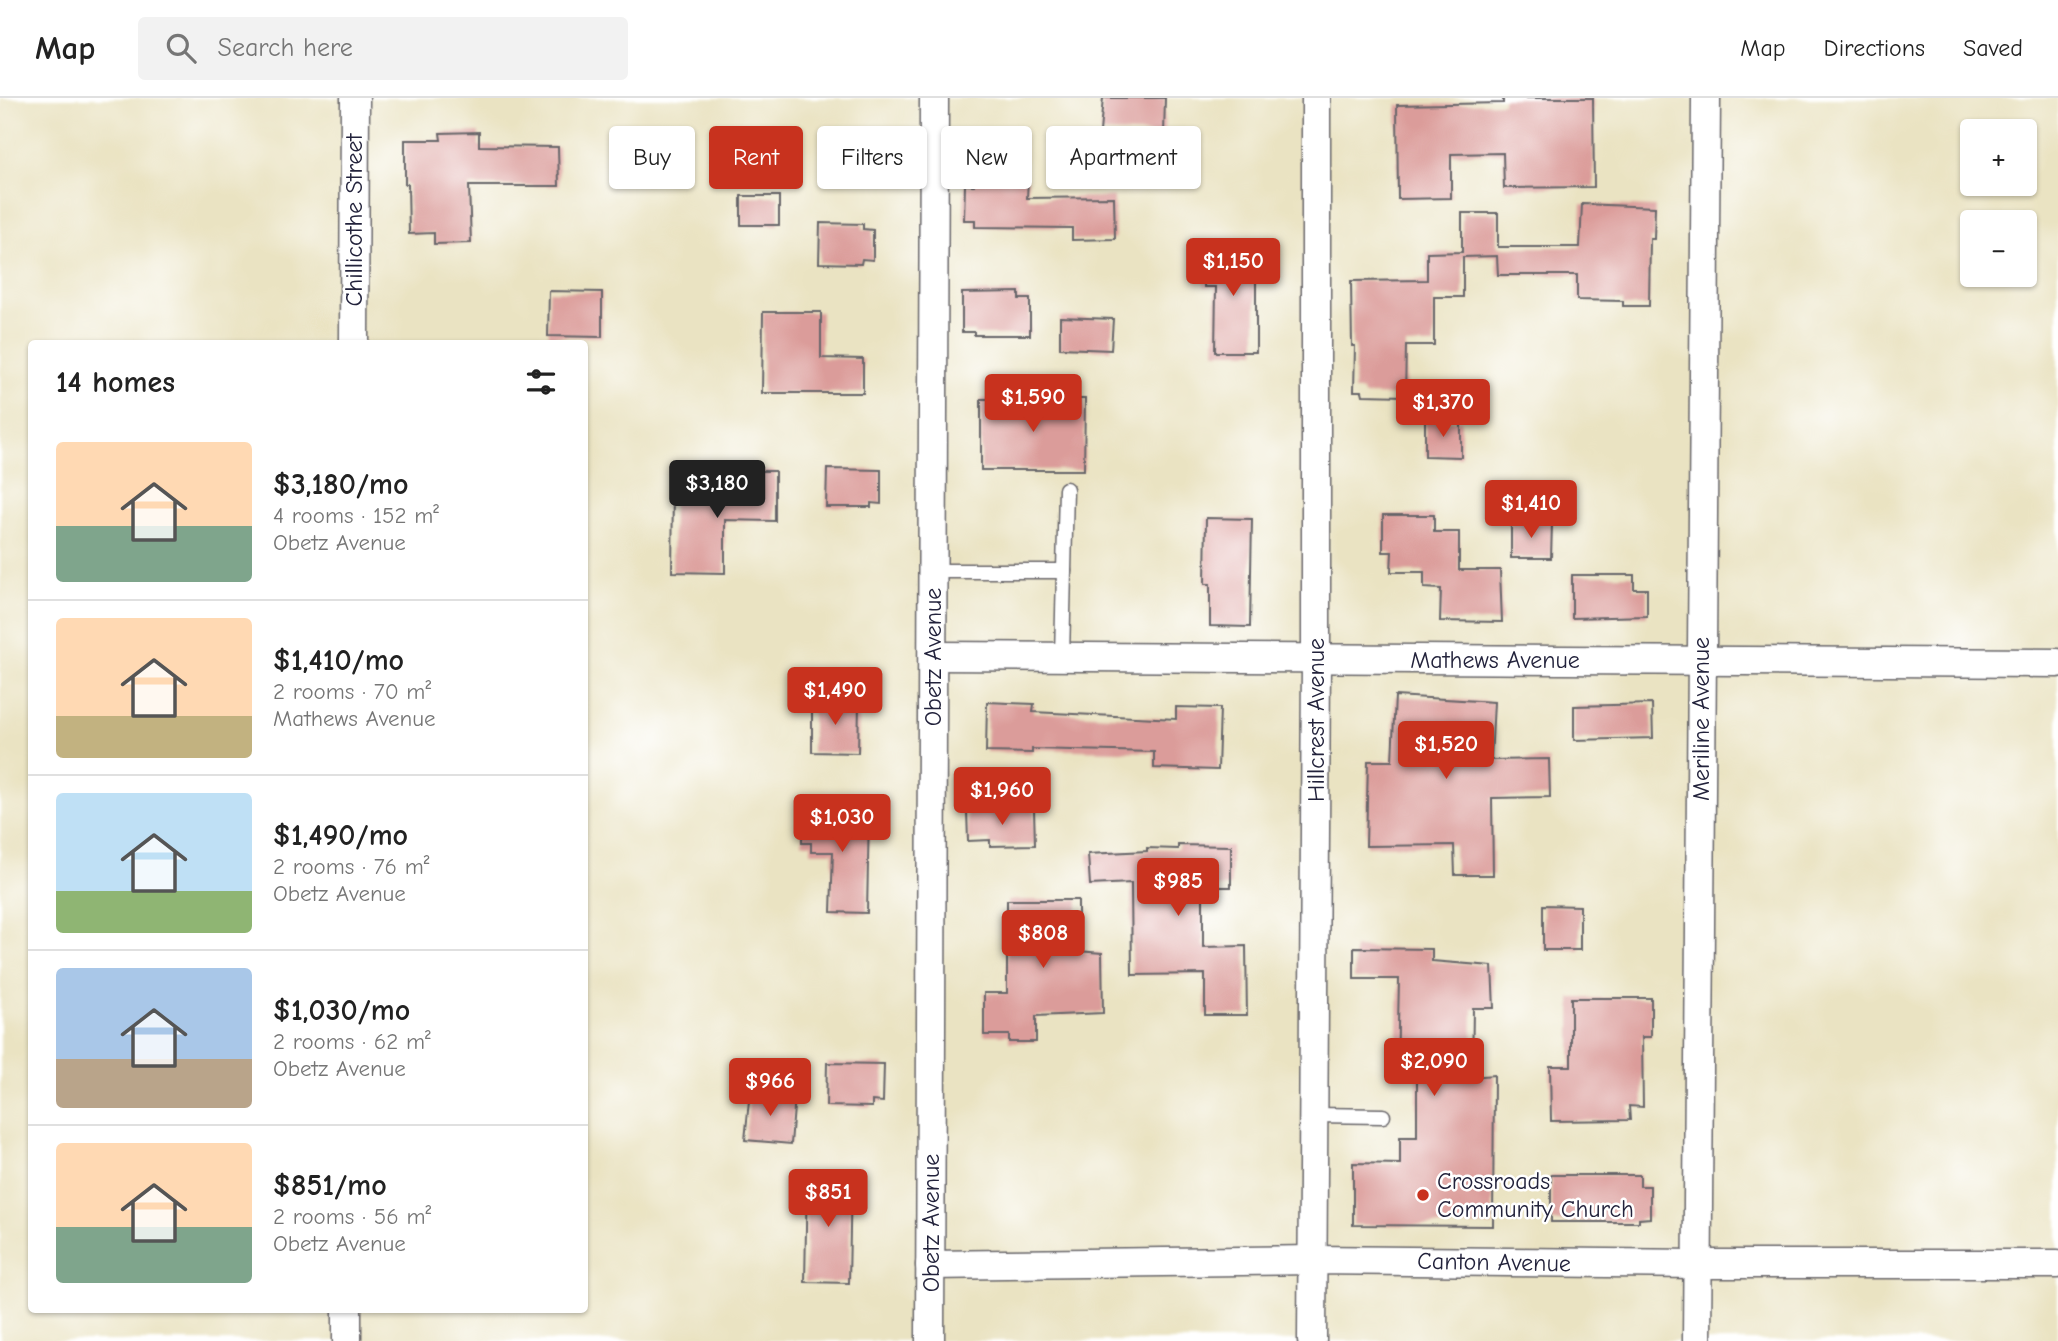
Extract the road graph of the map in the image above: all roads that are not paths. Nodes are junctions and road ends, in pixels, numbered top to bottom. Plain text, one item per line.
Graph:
1 (355, 98) edge
2 (934, 98) edge
3 (1317, 98) edge
4 (1706, 98) edge
5 (354, 340) edge
6 (1066, 489) dead end
7 (933, 571) junction
8 (1064, 571) junction
9 (933, 656) junction
10 (1062, 657) junction
11 (1316, 660) junction
12 (1702, 661) junction
13 (2058, 663) edge
14 (1314, 1115) junction
15 (1383, 1116) dead end
16 (1312, 1260) junction
17 (1698, 1264) junction
18 (2058, 1264) edge
19 (930, 1265) junction
20 (347, 1313) edge
21 (347, 1341) edge
22 (930, 1341) edge
23 (1312, 1341) edge
24 (1697, 1341) edge

1 - 5 street, Chillicothe Street
2 - 7 street, Obetz Avenue
3 - 11 street, Hillcrest Avenue
4 - 12 street, Meriline Avenue
6 - 8 lane
7 - 8 lane
7 - 9 street, Obetz Avenue
8 - 10 lane
9 - 10 street, Mathews Avenue
9 - 19 street, Obetz Avenue
10 - 11 street, Mathews Avenue
11 - 12 street, Mathews Avenue
11 - 14 street, Hillcrest Avenue
12 - 13 street, Mathews Avenue
12 - 17 street, Meriline Avenue
14 - 15 lane
14 - 16 street, Hillcrest Avenue
16 - 17 street, Canton Avenue
16 - 19 street, Canton Avenue
16 - 23 street, Hillcrest Avenue
17 - 18 street, Canton Avenue
17 - 24 street, Meriline Avenue
19 - 22 street, Obetz Avenue
20 - 21 street

